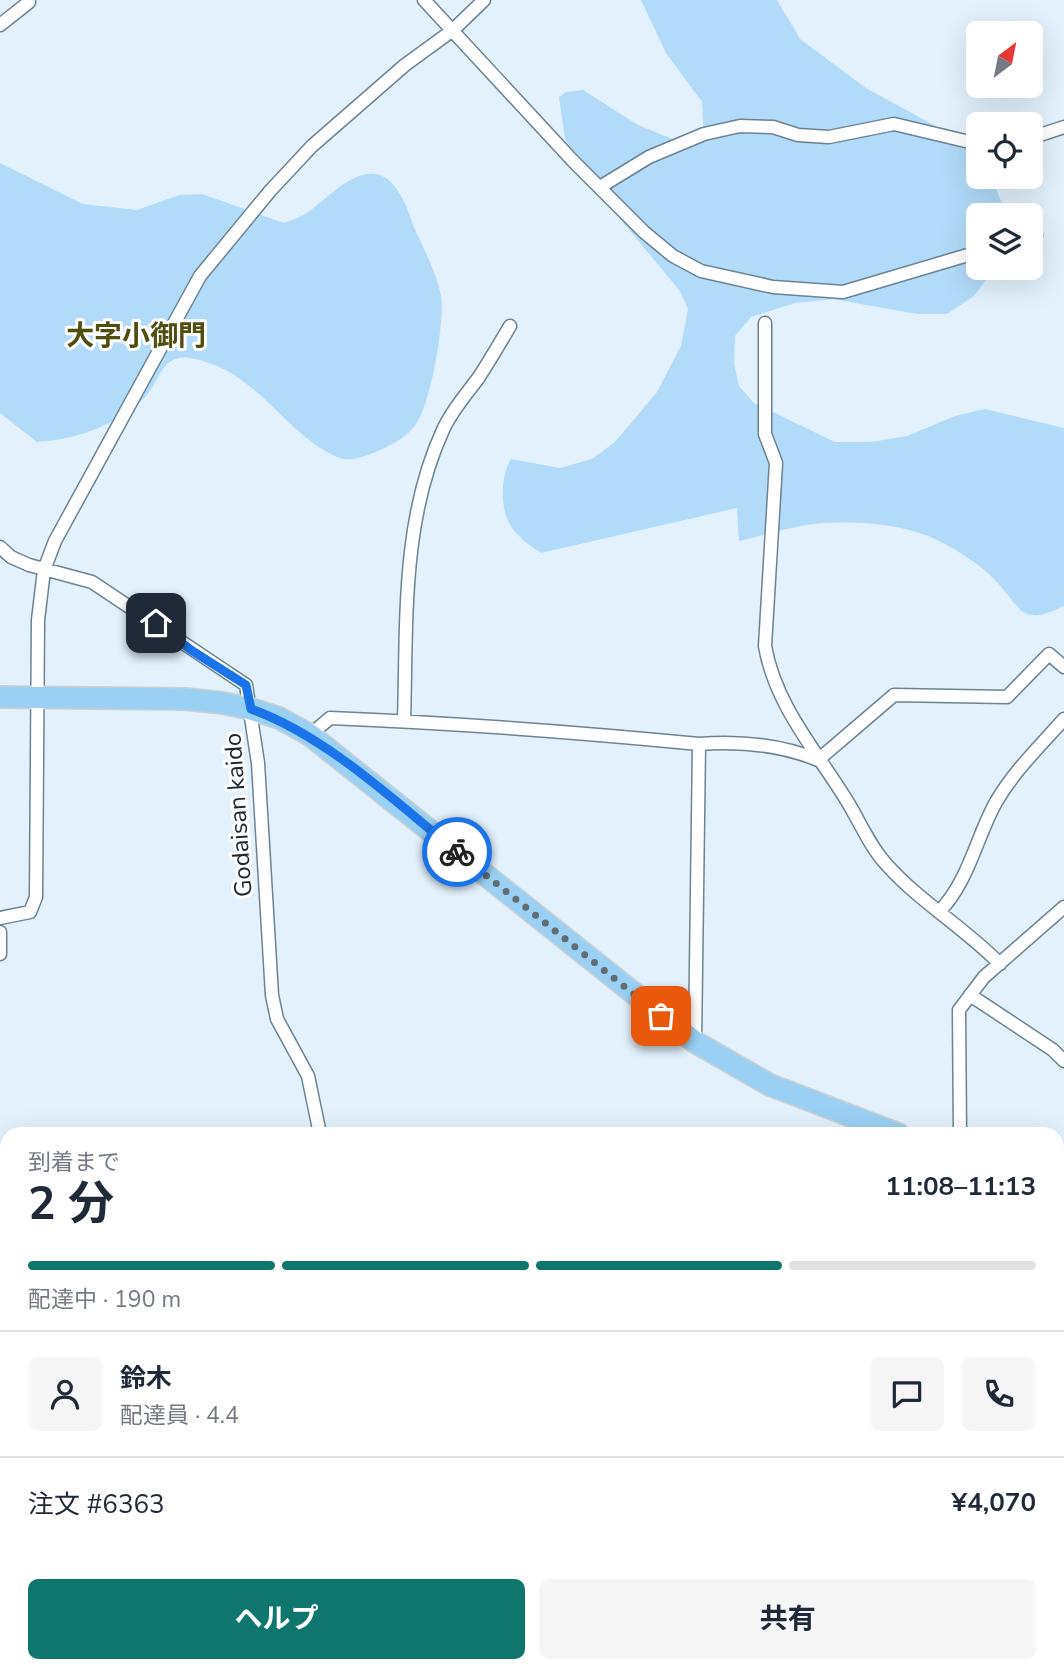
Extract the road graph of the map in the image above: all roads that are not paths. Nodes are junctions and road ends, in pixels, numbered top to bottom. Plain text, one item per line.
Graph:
1 (424, 0) edge
2 (484, 0) edge
3 (29, 2) dead end
4 (0, 25) edge
5 (453, 30) junction
6 (1064, 127) edge
7 (1043, 134) edge
8 (966, 141) edge
9 (600, 187) junction
10 (966, 256) edge
11 (765, 323) dead end
12 (510, 327) dead end
13 (0, 547) edge
14 (44, 570) junction
15 (1064, 667) edge
16 (0, 696) edge
17 (36, 697) junction
18 (251, 709) junction
19 (1064, 719) edge
20 (404, 721) junction
21 (310, 735) junction
22 (699, 744) junction
23 (818, 760) junction
24 (1064, 907) edge
25 (939, 912) junction
26 (0, 918) edge
27 (0, 932) edge
28 (0, 954) edge
29 (1000, 964) junction
30 (970, 995) junction
31 (695, 1042) junction
32 (1064, 1060) edge
33 (319, 1127) edge
34 (880, 1127) edge
35 (960, 1127) edge

1 - 5 street
2 - 5 street
3 - 4 street
5 - 9 street
5 - 14 street
6 - 7 street
8 - 9 street
9 - 10 street
11 - 23 street
12 - 20 street
13 - 14 street, Godaisan kaido
14 - 17 street
14 - 18 street, Godaisan kaido
15 - 23 street
16 - 17 highway
17 - 18 highway
17 - 26 street
18 - 21 highway
18 - 33 street, Godaisan kaido
19 - 25 street
20 - 21 street
20 - 22 street
21 - 31 highway
22 - 23 street
22 - 31 street
23 - 25 street
24 - 29 street
25 - 29 street
27 - 28 street
29 - 30 street
30 - 32 street
30 - 35 street
31 - 34 highway

